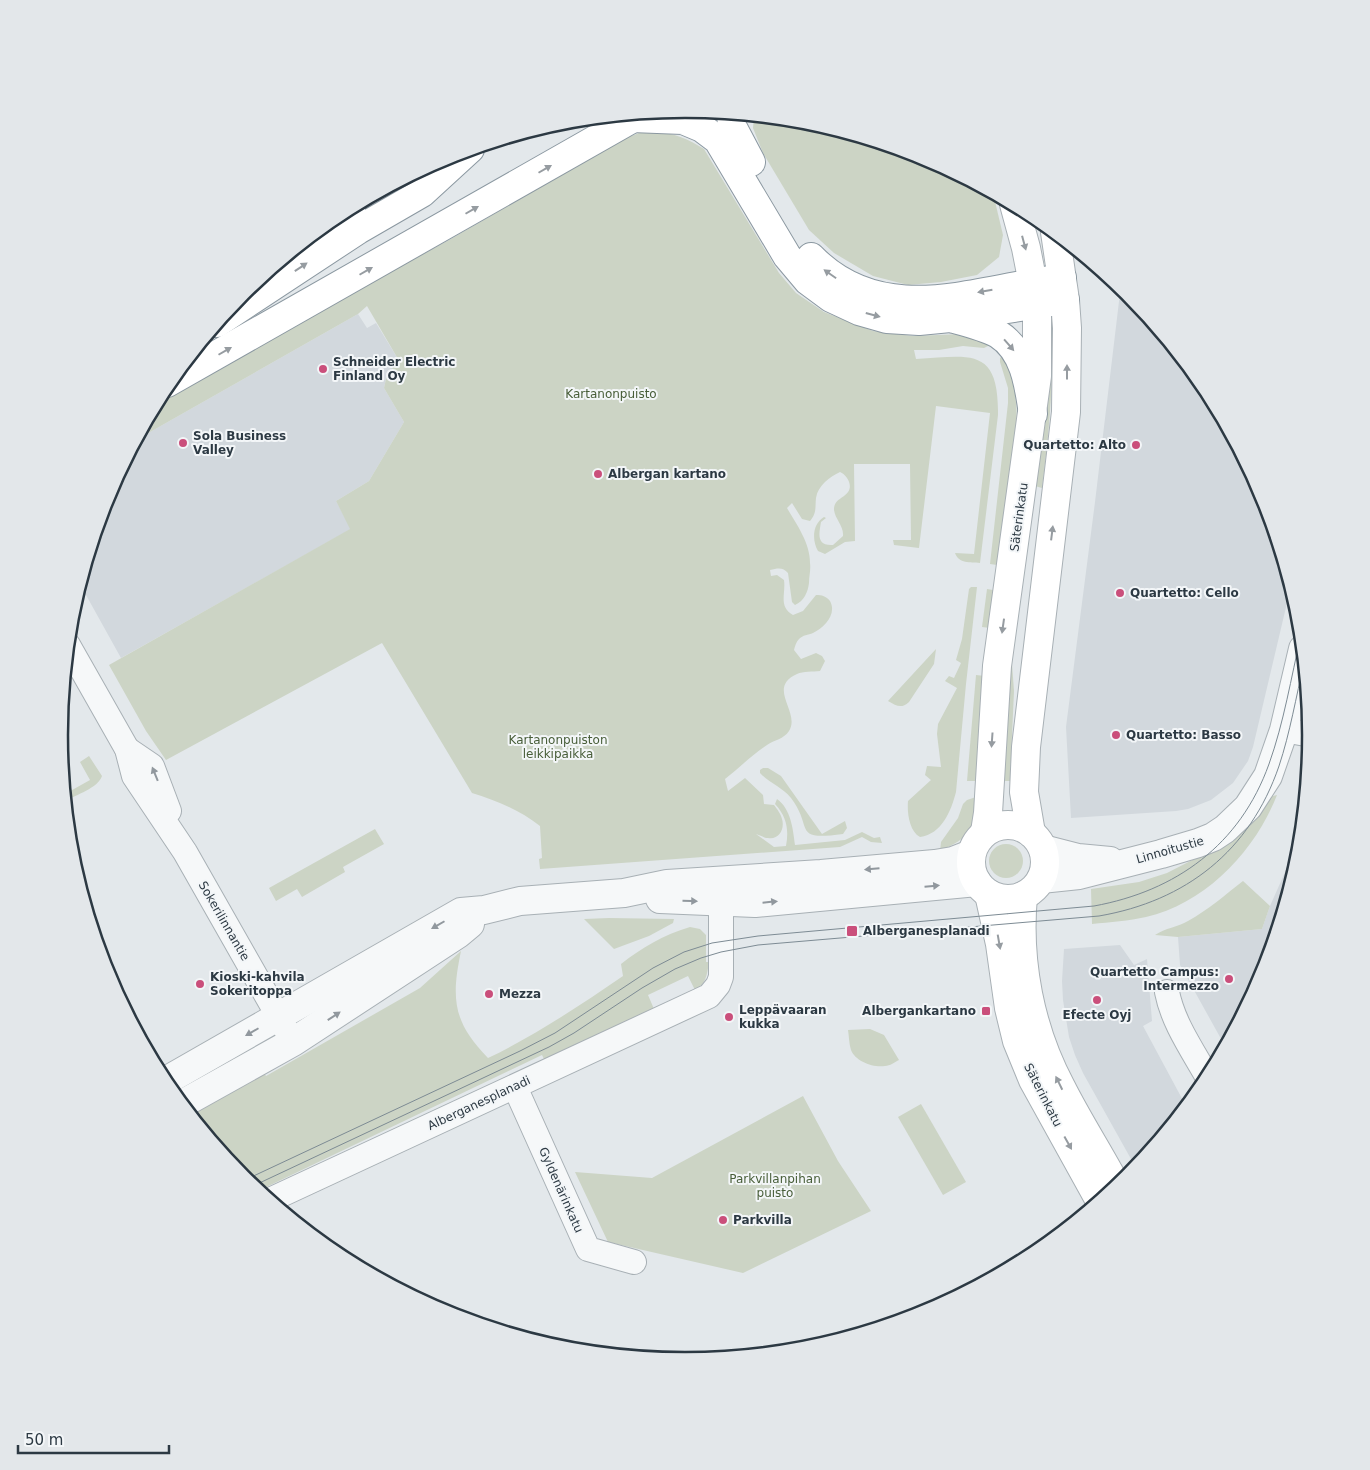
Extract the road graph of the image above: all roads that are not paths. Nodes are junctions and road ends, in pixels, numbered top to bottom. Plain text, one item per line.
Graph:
1 (666, 118) edge
2 (732, 120) edge
3 (629, 121) edge
4 (445, 167) edge
5 (441, 168) edge
6 (418, 186) junction
7 (1016, 215) edge
8 (341, 223) edge
9 (1056, 242) edge
10 (1063, 289) junction
11 (1035, 293) junction
12 (238, 309) edge
13 (950, 318) junction
14 (186, 373) edge
15 (1033, 414) junction
16 (73, 654) edge
17 (1298, 668) edge
18 (1284, 730) junction
19 (1302, 733) edge
20 (1037, 841) junction
21 (978, 843) junction
22 (1122, 863) junction
23 (1032, 887) junction
24 (983, 888) junction
25 (721, 891) junction
26 (484, 910) junction
27 (1167, 992) dead end
28 (278, 1017) junction
29 (293, 1042) junction
30 (1203, 1070) edge
31 (172, 1078) edge
32 (515, 1087) junction
33 (188, 1101) edge
34 (1113, 1180) edge
35 (1097, 1195) edge
36 (276, 1197) edge
37 (634, 1262) dead end

1 -> 13 main road
11 -> 2 main road
14 -> 3 main road
4 - 6 main road
5 - 6 main road
6 - 8 main road
12 -> 6 main road
7 -> 11 main road, Säterinkatu
9 - 10 main road
10 - 11 main road
20 -> 10 main road
11 - 13 main road
11 - 15 main road, Säterinkatu
13 -> 15 main road
15 -> 21 main road, Säterinkatu
16 - 28 street, Sokerilinnantie
17 - 18 street, Linnoitustie
18 - 19 street
18 - 22 street, Linnoitustie
20 - 21 main road
20 - 22 street, Linnoitustie
20 - 23 main road
21 - 24 main road
21 -> 25 street
22 - 23 street, Linnoitustie
23 - 24 main road
34 -> 23 main road, Säterinkatu
25 -> 24 street
24 -> 35 main road, Säterinkatu
25 - 26 street
25 - 32 street, Alberganesplanadi
26 -> 28 street
29 -> 26 street
27 - 30 street
28 - 29 street, Sokerilinnantie
28 -> 31 street
29 - 33 street
32 - 36 street, Alberganesplanadi
32 - 37 street, Gyldenärinkatu

